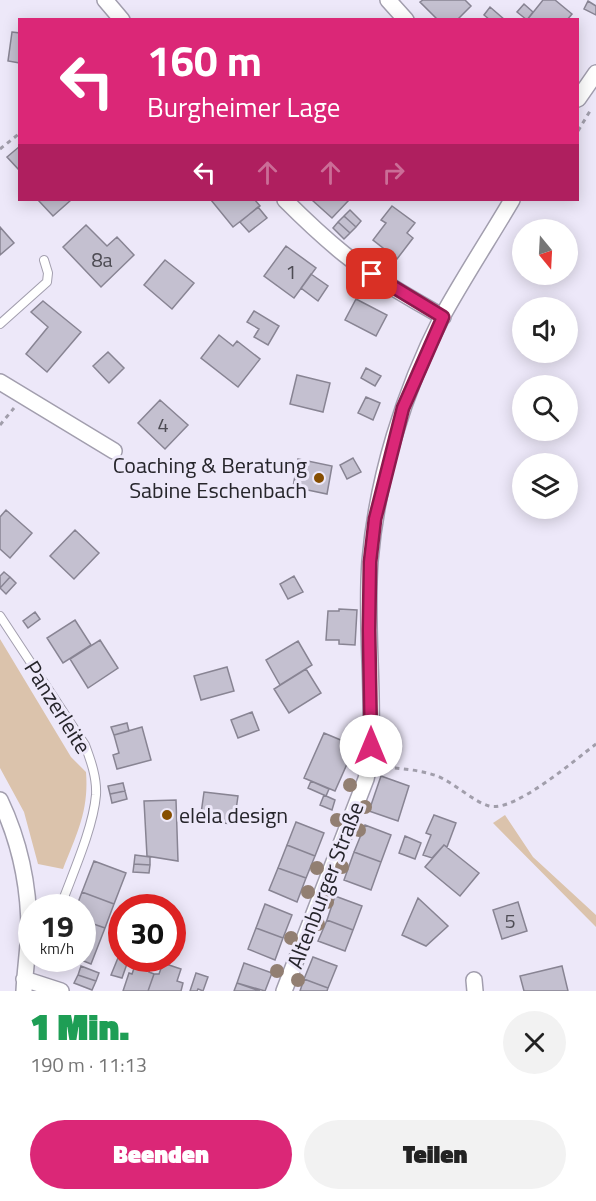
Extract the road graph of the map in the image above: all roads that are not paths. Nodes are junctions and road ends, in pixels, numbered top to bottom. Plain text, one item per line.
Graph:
1 (105, 0) edge
2 (388, 0) edge
3 (120, 18) edge
4 (404, 18) edge
5 (596, 73) edge
6 (579, 98) edge
7 (286, 201) edge
8 (511, 201) edge
9 (44, 260) dead end
10 (443, 317) junction
11 (0, 324) edge
12 (0, 382) edge
13 (114, 451) dead end
14 (0, 616) edge
15 (0, 800) edge
16 (65, 894) edge
17 (24, 985) edge
18 (61, 991) edge
19 (284, 991) edge

1 - 3 street
2 - 4 street
5 - 6 street
7 - 10 street
8 - 10 street, Altenburger Straße
9 - 11 lane
10 - 19 street, Altenburger Straße
12 - 13 street
14 - 16 lane, Panzerleite
15 - 17 street
17 - 18 street

